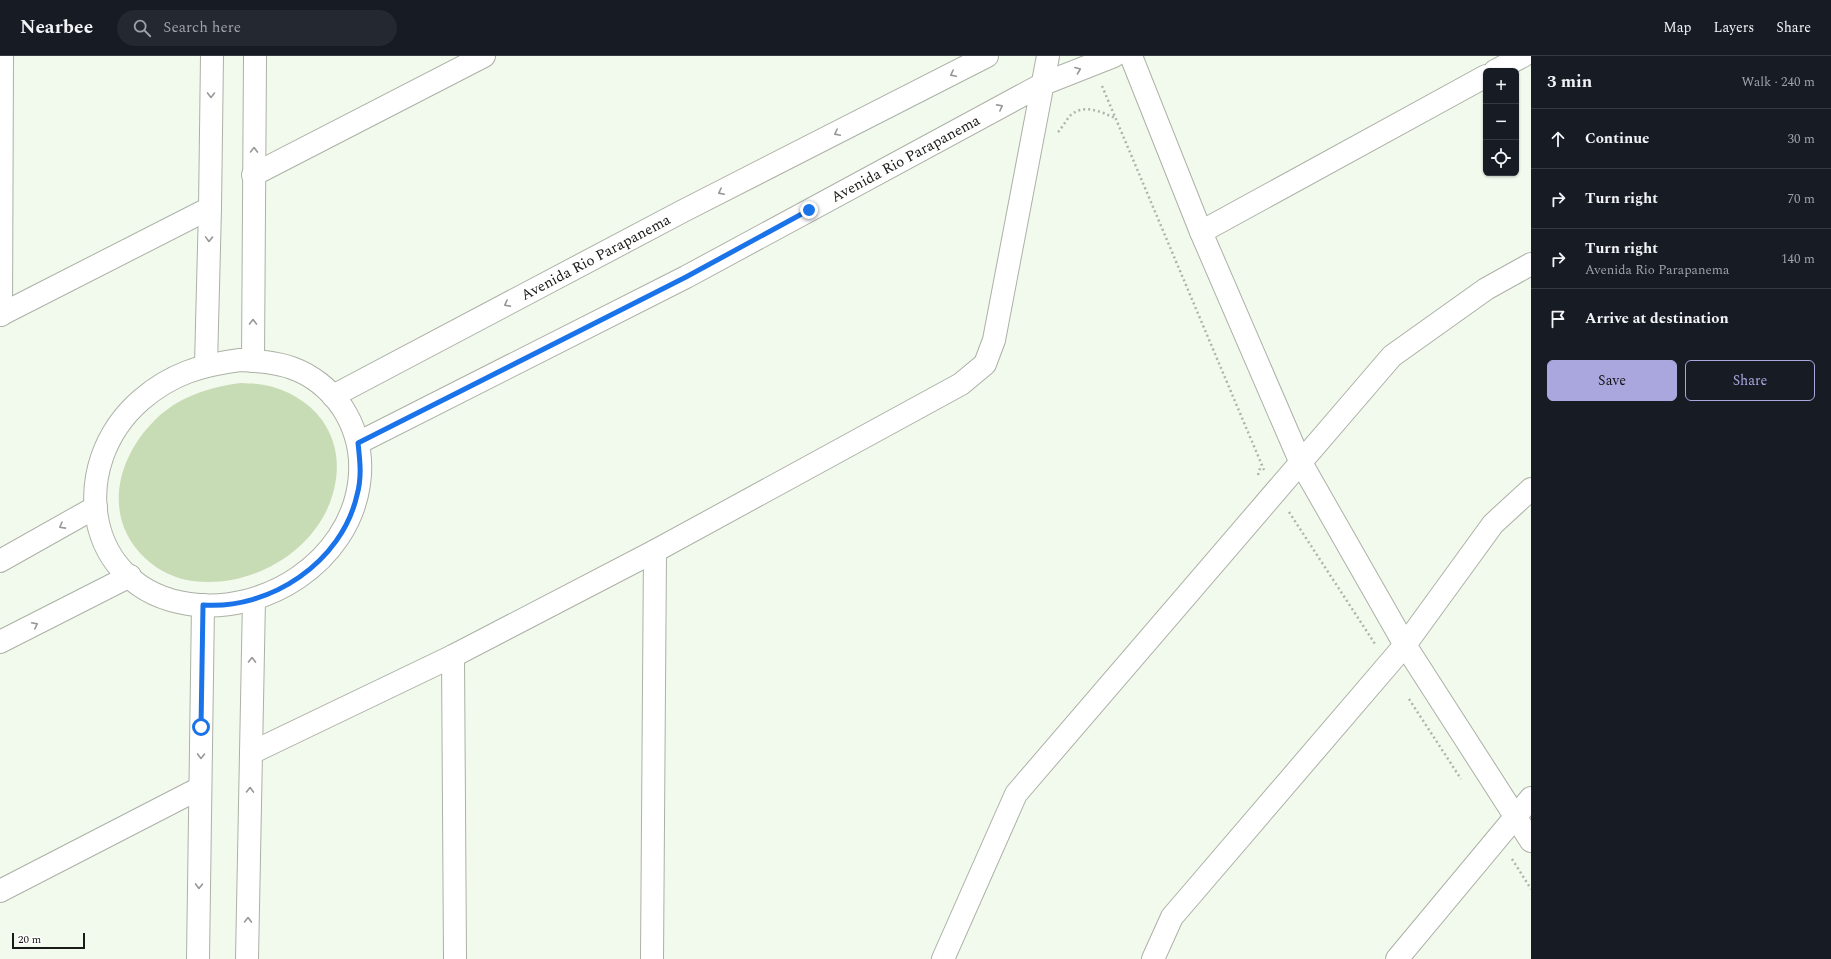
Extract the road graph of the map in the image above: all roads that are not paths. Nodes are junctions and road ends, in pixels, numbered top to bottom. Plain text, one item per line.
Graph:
1 (2, 56) edge
2 (212, 56) edge
3 (255, 56) edge
4 (987, 56) edge
5 (1048, 56) edge
6 (1114, 56) edge
7 (1131, 56) edge
8 (1523, 56) edge
9 (477, 58) edge
10 (1501, 68) edge
11 (1483, 78) edge
12 (1043, 84) junction
13 (253, 175) junction
14 (210, 208) junction
15 (1201, 232) junction
16 (1531, 264) edge
17 (1, 315) edge
18 (253, 361) junction
19 (206, 365) junction
20 (333, 396) junction
21 (358, 443) junction
22 (1300, 461) junction
23 (1531, 489) edge
24 (96, 507) junction
25 (655, 551) junction
26 (0, 561) edge
27 (130, 576) junction
28 (254, 599) junction
29 (203, 605) junction
30 (0, 642) edge
31 (1406, 645) junction
32 (453, 656) junction
33 (250, 753) junction
34 (200, 788) junction
35 (1531, 798) edge
36 (1514, 816) junction
37 (1531, 841) edge
38 (0, 891) edge
39 (198, 959) edge
40 (247, 959) edge
41 (455, 959) edge
42 (652, 959) edge
43 (944, 959) edge
44 (1153, 959) edge
45 (1397, 959) edge

1 - 17 street
2 -> 14 street
13 -> 3 street
4 -> 20 street, Avenida Rio Parapanema
5 - 12 street
12 -> 6 street, Avenida Rio Parapanema
7 - 15 street
8 - 10 street
9 - 13 street
11 - 15 street
21 -> 12 street, Avenida Rio Parapanema
12 - 25 street
18 -> 13 street
14 - 17 street
14 -> 19 street
15 - 22 street
16 - 22 street
18 - 19 street
18 - 20 street
19 - 24 street
20 - 21 street
21 - 28 street
22 - 31 street
22 - 43 street
23 - 31 street
24 -> 26 street
24 - 27 street
25 - 32 street
25 - 42 street
27 - 29 street
30 -> 27 street
28 - 29 street
33 -> 28 street
29 -> 34 street
31 - 36 street
31 - 44 street
32 - 33 street
32 - 41 street
40 -> 33 street
34 - 38 street
34 -> 39 street
35 - 36 street
36 - 37 street
36 - 45 street

